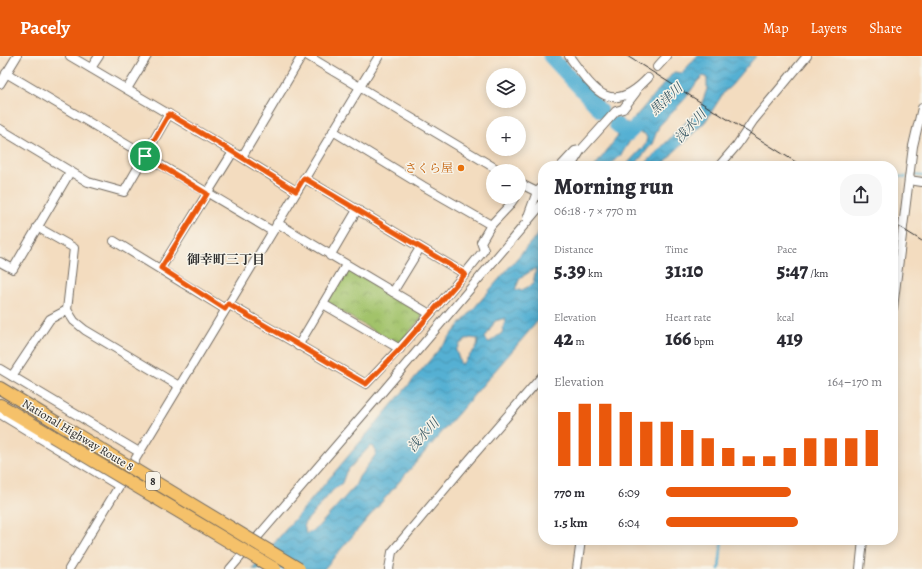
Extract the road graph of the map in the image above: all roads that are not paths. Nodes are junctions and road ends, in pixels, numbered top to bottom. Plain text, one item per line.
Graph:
1 (17, 56) edge
2 (70, 56) edge
3 (99, 56) edge
4 (147, 56) edge
5 (302, 56) edge
6 (308, 56) edge
7 (379, 56) edge
8 (569, 56) edge
9 (667, 56) edge
10 (807, 56) edge
11 (657, 67) dead end
12 (91, 68) junction
13 (6, 73) junction
14 (648, 78) dead end
15 (0, 84) edge
16 (360, 87) junction
17 (127, 89) junction
18 (638, 89) junction
19 (922, 108) edge
20 (169, 114) junction
21 (0, 129) edge
22 (333, 131) junction
23 (581, 150) junction
24 (233, 152) junction
25 (145, 156) junction
26 (242, 157) junction
27 (566, 161) edge
28 (574, 161) edge
29 (723, 161) edge
30 (488, 164) edge
31 (70, 172) junction
32 (304, 178) junction
33 (909, 180) junction
34 (922, 182) edge
35 (526, 188) edge
36 (538, 189) edge
37 (296, 191) junction
38 (207, 194) junction
39 (538, 194) edge
40 (510, 204) edge
41 (538, 209) edge
42 (357, 210) junction
43 (277, 223) junction
44 (491, 225) junction
45 (525, 225) junction
46 (37, 227) junction
47 (272, 231) junction
48 (114, 240) dead end
49 (420, 248) junction
50 (330, 256) junction
51 (0, 262) edge
52 (346, 265) junction
53 (161, 268) junction
54 (898, 268) edge
55 (465, 274) junction
56 (393, 292) junction
57 (323, 304) junction
58 (227, 306) junction
59 (67, 310) junction
60 (430, 314) junction
61 (298, 346) junction
62 (400, 349) junction
63 (0, 368) edge
64 (12, 376) junction
65 (538, 381) edge
66 (179, 386) junction
67 (0, 388) edge
68 (0, 405) edge
69 (0, 414) edge
70 (139, 452) junction
71 (119, 486) junction
72 (580, 545) edge
73 (862, 545) edge
74 (69, 569) edge
75 (230, 569) edge
76 (275, 569) edge
77 (299, 569) edge
78 (389, 569) edge
79 (577, 569) edge
80 (860, 569) edge

1 - 13 street
2 - 12 street
3 - 12 street
4 - 17 street
5 - 26 street
6 - 16 street
7 - 16 street
8 - 18 street
9 - 11 street
10 - 29 street
12 - 17 street
13 - 15 street
13 - 25 street
14 - 18 street
16 - 22 street
16 - 30 street
17 - 20 street
18 - 23 street
19 - 33 street
20 - 24 street
20 - 25 street
21 - 31 street
22 - 32 street
22 - 44 street
23 - 27 street
23 - 28 street
24 - 26 street
24 - 38 street
25 - 31 street
25 - 38 street
26 - 37 street
31 - 46 street
32 - 37 street
32 - 42 street
33 - 34 street
33 - 54 street
35 - 36 street
37 - 43 street
38 - 47 street
38 - 53 street
39 - 45 street
40 - 44 street
41 - 45 street
42 - 49 street
42 - 50 street
43 - 47 street
43 - 50 street
44 - 55 street
45 - 75 street
46 - 51 street
46 - 59 street
47 - 58 street
48 - 53 street
49 - 55 street
49 - 56 street
50 - 52 street
52 - 56 street
52 - 57 street
53 - 58 street
55 - 60 street
56 - 60 street
57 - 61 street
57 - 62 street
58 - 61 street
58 - 66 street
59 - 64 street
59 - 66 street
60 - 62 street
61 - 62 street
63 - 64 street
64 - 70 street
65 - 78 street
66 - 70 street
67 - 77 highway, National Highway Route 8 / 8, bridge
68 - 76 highway, National Highway Route 8 / 8, bridge
69 - 71 street
70 - 71 street
71 - 74 street
72 - 79 street
73 - 80 street

